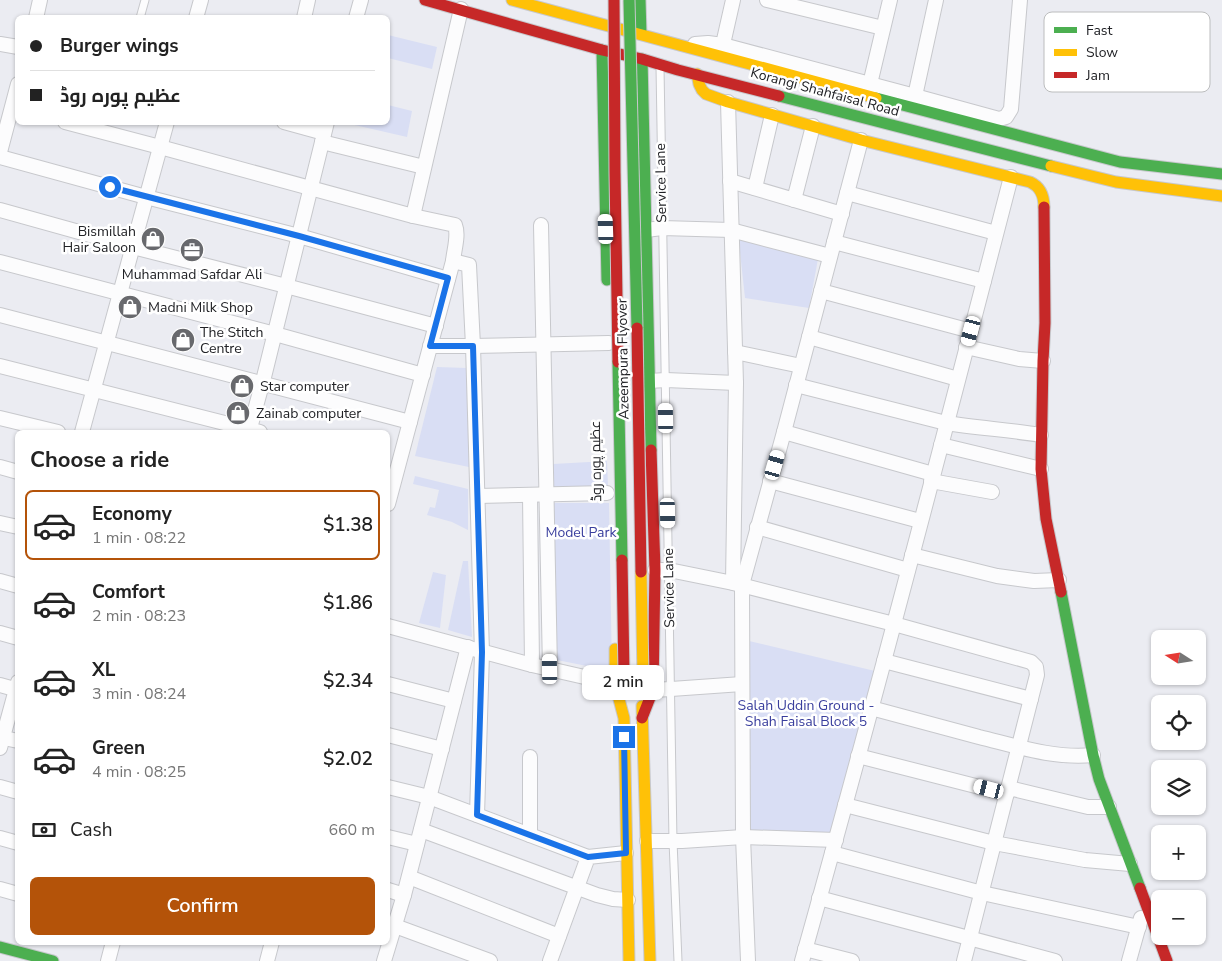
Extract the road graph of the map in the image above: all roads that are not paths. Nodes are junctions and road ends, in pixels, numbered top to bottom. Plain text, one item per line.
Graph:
1 (40, 0) edge
2 (145, 0) edge
3 (201, 0) edge
4 (308, 0) edge
5 (361, 0) edge
6 (425, 0) edge
7 (512, 0) edge
8 (606, 0) edge
9 (614, 0) edge
10 (629, 0) edge
11 (640, 0) edge
12 (734, 0) edge
13 (767, 0) edge
14 (890, 0) edge
15 (936, 0) edge
16 (1020, 0) edge
17 (461, 9) junction
18 (39, 15) edge
19 (141, 15) edge
20 (197, 15) edge
21 (305, 15) edge
22 (357, 15) edge
23 (604, 25) junction
24 (883, 28) junction
25 (641, 34) junction
26 (0, 44) edge
27 (680, 44) joint
28 (15, 47) edge
29 (602, 50) junction
30 (722, 51) junction
31 (642, 59) junction
32 (660, 64) junction
33 (696, 74) junction
34 (642, 76) junction
35 (602, 80) junction
36 (870, 84) junction
37 (915, 96) junction
38 (728, 102) junction
39 (14, 109) edge
40 (772, 115) junction
41 (76, 125) edge
42 (165, 125) edge
43 (296, 125) edge
44 (814, 126) junction
45 (324, 132) edge
46 (861, 140) junction
47 (160, 147) junction
48 (0, 152) edge
49 (0, 157) edge
50 (424, 167) junction
51 (1222, 174) edge
52 (1011, 178) junction
53 (730, 181) junction
54 (310, 188) junction
55 (755, 188) junction
56 (847, 193) junction
57 (1222, 196) edge
58 (146, 197) junction
59 (794, 200) junction
60 (0, 210) edge
61 (842, 214) junction
62 (413, 216) junction
63 (541, 226) dead end
64 (662, 228) junction
65 (646, 230) junction
66 (731, 230) junction
67 (996, 233) junction
68 (299, 236) junction
69 (834, 242) junction
70 (133, 247) junction
71 (830, 256) junction
72 (453, 261) junction
73 (0, 262) edge
74 (448, 278) junction
75 (984, 281) junction
76 (286, 286) junction
77 (821, 291) junction
78 (120, 293) junction
79 (0, 315) edge
80 (436, 326) junction
81 (971, 331) junction
82 (274, 334) junction
83 (809, 337) junction
84 (107, 342) junction
85 (609, 343) junction
86 (545, 344) junction
87 (430, 346) junction
88 (473, 346) junction
89 (966, 347) junction
90 (736, 352) junction
91 (1043, 361) junction
92 (0, 366) edge
93 (801, 366) junction
94 (423, 375) junction
95 (958, 379) junction
96 (666, 380) junction
97 (649, 381) junction
98 (262, 383) junction
99 (736, 383) junction
100 (796, 385) junction
101 (94, 390) junction
102 (0, 418) edge
103 (410, 422) junction
104 (946, 423) junction
105 (50, 430) edge
106 (83, 430) edge
107 (245, 430) edge
108 (253, 430) edge
109 (784, 432) junction
110 (1041, 435) junction
111 (940, 445) junction
112 (0, 467) edge
113 (392, 468) edge
114 (1040, 469) junction
115 (15, 471) edge
116 (932, 477) junction
117 (770, 481) junction
118 (390, 486) edge
119 (992, 492) dead end
120 (607, 494) dead end
121 (546, 495) junction
122 (478, 496) junction
123 (530, 496) junction
124 (920, 521) junction
125 (0, 523) edge
126 (15, 526) edge
127 (757, 527) junction
128 (912, 556) junction
129 (662, 570) junction
130 (908, 570) junction
131 (1059, 580) junction
132 (0, 581) edge
133 (737, 584) junction
134 (15, 585) edge
135 (894, 624) junction
136 (390, 627) edge
137 (0, 633) edge
138 (15, 637) edge
139 (468, 647) junction
140 (482, 652) junction
141 (884, 661) junction
142 (532, 665) junction
143 (550, 669) junction
144 (619, 679) junction
145 (742, 684) junction
146 (0, 685) edge
147 (390, 685) edge
148 (15, 687) edge
149 (671, 689) junction
150 (653, 690) junction
151 (15, 694) edge
152 (1031, 699) junction
153 (454, 701) junction
154 (871, 708) junction
155 (642, 718) junction
156 (390, 736) edge
157 (1, 740) edge
158 (15, 741) edge
159 (1019, 747) junction
160 (442, 749) junction
161 (858, 756) junction
162 (1093, 756) junction
163 (530, 757) dead end
164 (0, 787) edge
165 (390, 787) edge
166 (15, 791) edge
167 (1008, 791) junction
168 (429, 797) junction
169 (845, 805) junction
170 (1109, 806) junction
171 (477, 815) junction
172 (421, 830) junction
173 (530, 835) junction
174 (390, 837) edge
175 (743, 837) junction
176 (0, 838) edge
177 (647, 841) junction
178 (673, 841) junction
179 (15, 842) edge
180 (994, 843) junction
181 (417, 844) junction
182 (834, 846) junction
183 (626, 853) junction
184 (588, 857) junction
185 (1130, 864) junction
186 (409, 877) junction
187 (577, 887) junction
188 (0, 889) edge
189 (390, 890) edge
190 (15, 893) edge
191 (982, 893) junction
192 (404, 894) junction
193 (820, 898) junction
194 (628, 900) junction
195 (1146, 905) junction
196 (395, 926) junction
197 (1139, 927) junction
198 (390, 935) edge
199 (559, 936) junction
200 (970, 938) junction
201 (112, 945) edge
202 (271, 945) edge
203 (386, 945) edge
204 (0, 947) edge
205 (803, 955) edge
206 (0, 956) edge
207 (21, 961) edge
208 (53, 961) edge
209 (108, 961) edge
210 (267, 961) edge
211 (384, 961) edge
212 (490, 961) edge
213 (550, 961) edge
214 (629, 961) edge
215 (650, 961) edge
216 (678, 961) edge
217 (748, 961) edge
218 (852, 961) edge
219 (964, 961) edge
220 (1055, 961) edge
221 (1130, 961) edge
222 (1167, 961) edge

1 - 18 street
2 - 19 lane
3 - 20 street
4 - 21 street
5 - 22 street
6 - 17 main road, Korangi Shahfaisal Road
7 - 23 main road
8 - 23 main road
9 - 144 main road, Azeempura Flyover, bridge
10 - 155 main road, Azeempura Flyover, bridge
11 - 25 main road
12 - 30 street
13 - 24 street
14 - 24 street
15 - 37 street
16 - 37 street
17 - 29 main road, Korangi Shahfaisal Road
17 - 50 street
23 - 25 main road
24 - 36 street
25 - 27 main road
26 - 28 street
27 - 30 street
29 - 31 main road, Korangi Shahfaisal Road
29 - 35 main road, عظیم پورہ روڈ
30 - 36 street
30 - 51 main road, Korangi Shahfaisal Road
31 - 32 main road, Korangi Shahfaisal Road
31 - 34 main road
32 - 33 main road, Korangi Shahfaisal Road
32 - 64 lane, Service Lane
33 - 38 main road
33 - 57 main road, Korangi Shahfaisal Road
34 - 35 main road
34 - 65 main road
35 - 85 main road, عظیم پورہ روڈ
36 - 37 street
38 - 40 main road
38 - 53 street
39 - 48 street
40 - 44 main road
40 - 55 street
41 - 47 street
42 - 47 street
43 - 45 street
44 - 46 main road
44 - 59 street
45 - 50 street
45 - 54 street
46 - 52 main road
46 - 56 street
47 - 54 street
47 - 58 street
49 - 58 street
50 - 62 street
52 - 67 street
52 - 91 main road
53 - 55 street
53 - 66 street
54 - 62 street
54 - 68 street
55 - 59 street
56 - 61 street
56 - 67 street
58 - 68 street
58 - 70 street
59 - 61 street
60 - 70 street
61 - 69 street
62 - 72 street
63 - 86 street
64 - 65 street
64 - 66 street
64 - 96 lane, Service Lane
65 - 97 main road
66 - 71 street
66 - 90 street
67 - 75 street
68 - 74 street
68 - 76 street
69 - 71 street
69 - 75 street
70 - 76 street
70 - 78 street
71 - 77 street
72 - 74 street
72 - 88 street
73 - 78 street
74 - 80 street
75 - 81 street
76 - 80 street
76 - 82 street
77 - 81 street
77 - 83 street
78 - 82 street
78 - 84 street
79 - 84 street
80 - 87 street
81 - 89 street
82 - 94 street
82 - 98 street
83 - 93 street
83 - 95 street
84 - 98 street
84 - 101 street
85 - 86 street
85 - 144 main road, عظیم پورہ روڈ
86 - 88 street
86 - 121 street
87 - 88 street
87 - 94 street
88 - 122 street
89 - 91 street
89 - 95 street
90 - 93 street
90 - 99 street
91 - 110 main road
92 - 101 street
93 - 100 street
94 - 103 street
95 - 104 street
96 - 97 street
96 - 99 street
96 - 129 lane, Service Lane
97 - 129 main road
98 - 103 street
98 - 108 street
99 - 133 street
100 - 104 street
100 - 109 street
101 - 106 street
101 - 107 street
102 - 105 street
103 - 113 street
104 - 110 street
104 - 111 street
109 - 116 street
109 - 117 street
110 - 114 main road
111 - 114 street
111 - 116 street
112 - 115 street
113 - 118 street
114 - 131 main road
116 - 119 street
116 - 124 street
117 - 124 street
117 - 127 street
120 - 121 street
121 - 123 street
121 - 143 street
122 - 123 street
122 - 140 street
123 - 142 street
124 - 128 street
125 - 126 street
127 - 130 street
127 - 133 street
128 - 130 street
128 - 131 street
129 - 133 street
129 - 149 lane, Service Lane
129 - 150 main road
130 - 135 street
131 - 162 main road
132 - 134 street
133 - 135 street
133 - 145 street
135 - 141 street
135 - 152 street
136 - 139 street
137 - 138 street
139 - 140 street
139 - 153 street
140 - 142 street
140 - 171 street
141 - 152 street
141 - 154 street
142 - 143 street
143 - 144 street
144 - 183 main road, Azeempura Flyover
145 - 149 street
145 - 175 street
146 - 148 street
147 - 153 street
149 - 150 street
149 - 178 lane, Service Lane
150 - 155 main road
151 - 157 street
152 - 159 street
153 - 160 street
154 - 159 street
154 - 161 street
155 - 177 main road
156 - 160 street
157 - 158 street
159 - 162 street
159 - 167 street
160 - 168 street
161 - 167 street
161 - 169 street
162 - 170 main road
163 - 173 street
164 - 166 street
165 - 168 street
167 - 170 street
167 - 180 street
168 - 171 street
168 - 172 street
169 - 180 street
169 - 182 street
170 - 185 main road
171 - 173 street
172 - 181 street
172 - 187 street
173 - 184 street
174 - 181 street
175 - 178 street
175 - 182 street
175 - 217 street
176 - 179 street
177 - 178 street
177 - 215 main road
178 - 216 lane, Service Lane
180 - 185 street
180 - 191 street
181 - 186 street
182 - 191 street
182 - 193 street
183 - 184 street
183 - 194 main road
184 - 187 street
185 - 195 main road
186 - 192 street
186 - 199 street
187 - 194 street
187 - 199 street
188 - 190 street
189 - 192 street
191 - 197 street
191 - 200 street
192 - 196 street
193 - 200 street
193 - 205 street
194 - 214 main road
195 - 197 street
195 - 222 main road
196 - 198 street
196 - 212 street
197 - 221 street
199 - 213 street
200 - 219 street
200 - 220 street
201 - 209 street
202 - 210 street
203 - 211 street
204 - 208 main road
205 - 218 street
206 - 207 main road

